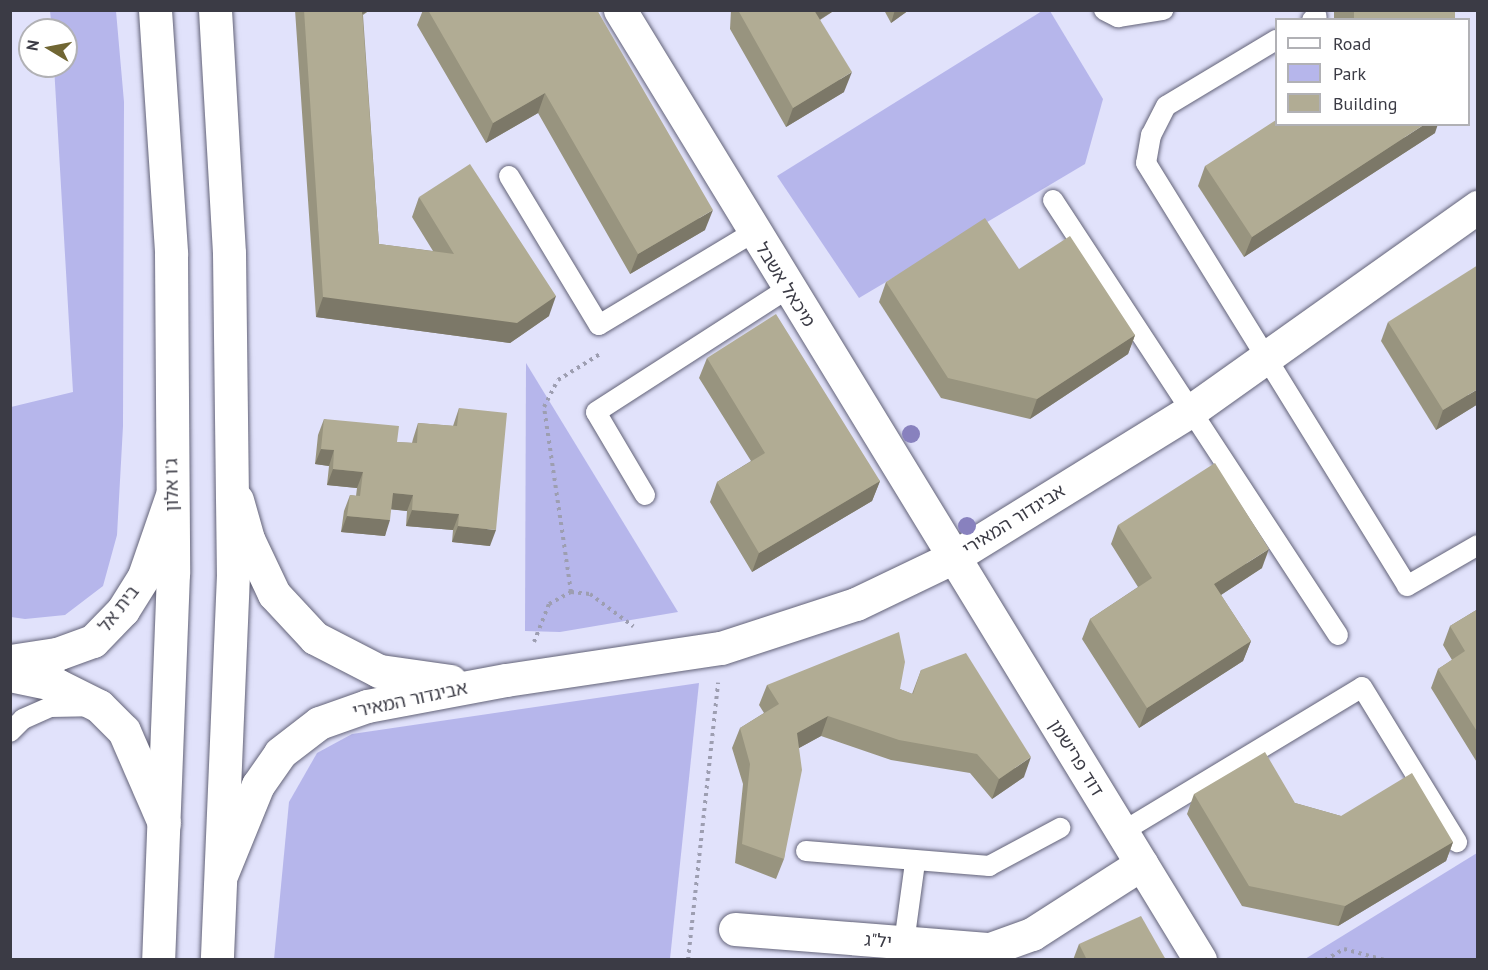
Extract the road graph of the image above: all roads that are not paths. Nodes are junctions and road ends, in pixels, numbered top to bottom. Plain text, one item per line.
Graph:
1 (155, 10) edge
2 (215, 10) edge
3 (620, 10) edge
4 (1104, 10) edge
5 (1163, 10) edge
6 (1275, 41) edge
7 (509, 176) dead end
8 (1053, 200) dead end
9 (1473, 215) edge
10 (752, 233) junction
11 (787, 289) junction
12 (1268, 357) junction
13 (1192, 410) junction
14 (232, 479) junction
15 (645, 495) dead end
16 (172, 496) junction
17 (1478, 545) edge
18 (952, 558) junction
19 (1338, 635) dead end
20 (10, 662) edge
21 (10, 675) edge
22 (520, 678) junction
23 (99, 706) junction
24 (10, 732) edge
25 (164, 823) junction
26 (1060, 828) dead end
27 (1122, 832) junction
28 (1457, 842) dead end
29 (806, 851) dead end
30 (915, 863) junction
31 (1141, 864) junction
32 (222, 874) junction
33 (735, 929) dead end
34 (904, 943) junction
35 (158, 960) edge
36 (217, 960) edge
37 (1200, 960) edge

1 - 16 street, ג'ו אלון
2 - 14 street
3 - 10 street, מיכאל אשבל
4 - 5 lane
6 - 12 lane
7 - 10 lane
8 - 13 lane
9 - 12 street, אביגדור המאירי
10 - 11 street, מיכאל אשבל
11 - 15 lane
11 - 18 street, מיכאל אשבל
12 - 13 street, אביגדור המאירי
12 - 17 lane
13 - 18 street, אביגדור המאירי
13 - 19 lane
14 - 22 street, אביגדור המאירי
14 - 32 street
16 - 20 street, בית אל
16 - 25 street, ג'ו אלון
18 - 22 street, אביגדור המאירי
18 - 27 street, דוד פרישמן
21 - 23 street
22 - 32 street, אביגדור המאירי
23 - 24 lane
23 - 25 street
25 - 35 street, ג'ו אלון
26 - 30 lane
27 - 28 lane
27 - 31 street, דוד פרישמן
29 - 30 lane
30 - 34 lane
31 - 34 street, יל"ג
31 - 37 street, דוד פרישמן
32 - 36 street
33 - 34 street, יל"ג

